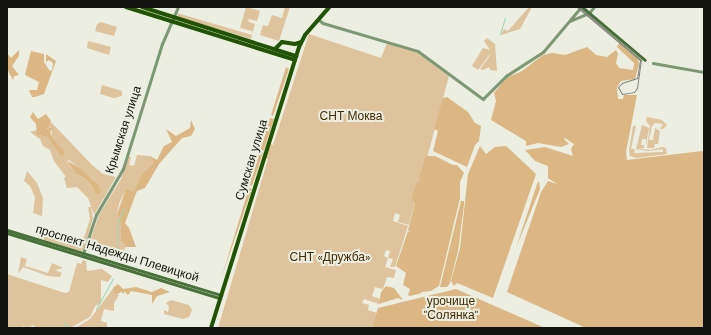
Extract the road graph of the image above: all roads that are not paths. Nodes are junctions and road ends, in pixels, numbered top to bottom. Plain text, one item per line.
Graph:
1 (126, 7) edge
2 (142, 7) edge
3 (178, 7) edge
4 (329, 7) edge
5 (581, 7) edge
6 (594, 7) edge
7 (589, 13) junction
8 (173, 19) junction
9 (318, 19) junction
10 (569, 21) junction
11 (301, 42) junction
12 (277, 51) junction
13 (296, 58) junction
14 (645, 60) dead end
15 (653, 63) dead end
16 (704, 72) edge
17 (7, 232) edge
18 (83, 255) junction
19 (221, 296) junction
20 (211, 328) edge

1 - 8 main road
2 - 8 main road
3 - 8 street, Крымская улица
4 - 9 main road, Сумская улица
5 - 7 main road
5 - 10 street
6 - 7 street
7 - 10 street
7 - 14 main road
8 - 12 main road
8 - 18 street, Крымская улица
9 - 10 street
9 - 11 main road, Сумская улица
11 - 12 main road
11 - 13 main road, Сумская улица
12 - 13 main road
13 - 19 main road, Сумская улица
15 - 16 street
17 - 18 main road, проспект Надежды Плевицкой
18 - 19 main road, проспект Надежды Плевицкой
19 - 20 main road, Сумская улица

